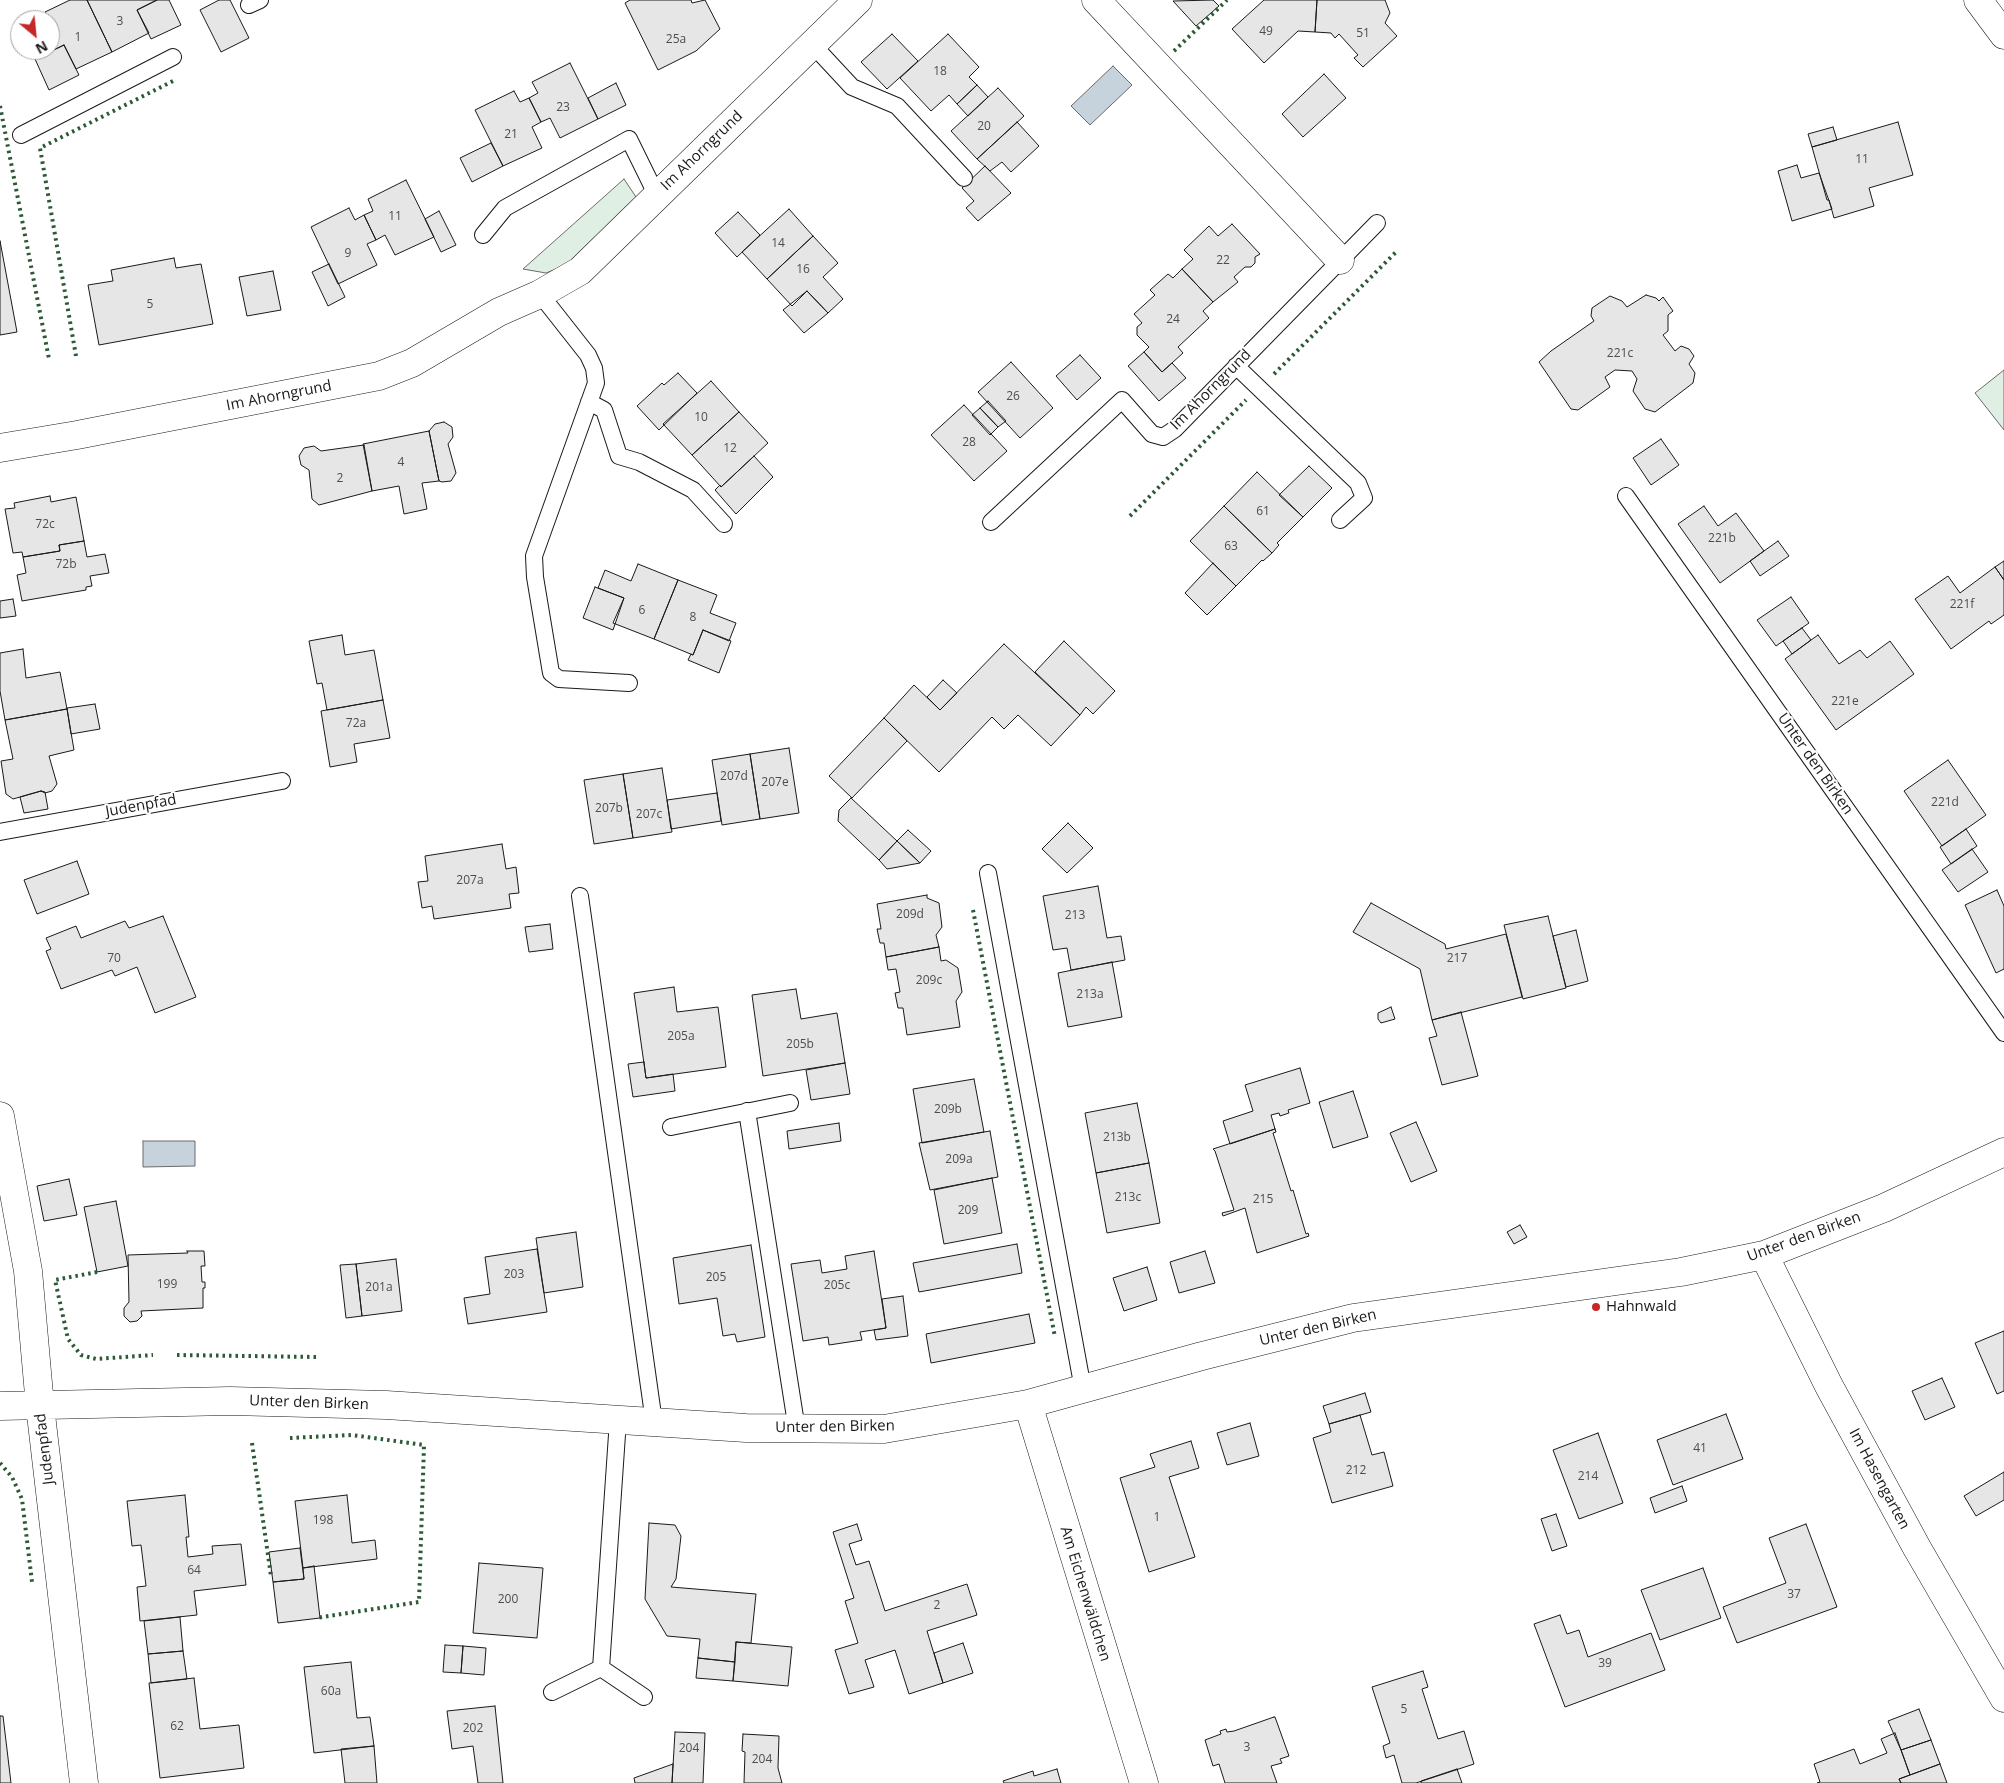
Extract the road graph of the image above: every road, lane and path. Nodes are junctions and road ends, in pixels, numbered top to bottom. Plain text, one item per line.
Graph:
1 (858, 0) edge
2 (1096, 0) edge
3 (1978, 0) edge
4 (2004, 34) edge
5 (812, 44) junction
6 (173, 57) dead end
7 (21, 136) dead end
8 (964, 178) dead end
9 (657, 196) junction
10 (1377, 223) dead end
11 (483, 235) dead end
12 (1340, 260) junction
13 (540, 294) junction
14 (1236, 366) junction
15 (589, 402) junction
16 (0, 448) edge
17 (1626, 496) dead end
18 (1340, 520) dead end
19 (991, 522) dead end
20 (724, 524) dead end
21 (629, 684) dead end
22 (282, 781) dead end
23 (0, 832) edge
24 (988, 873) dead end
25 (580, 896) dead end
26 (2004, 1033) edge
27 (790, 1103) dead end
28 (748, 1111) junction
29 (0, 1116) edge
30 (671, 1127) dead end
31 (2004, 1152) edge
32 (1764, 1255) junction
33 (1083, 1389) junction
34 (1028, 1404) junction
35 (0, 1406) edge
36 (40, 1406) junction
37 (618, 1420) junction
38 (654, 1422) junction
39 (797, 1430) junction
40 (601, 1668) junction
41 (552, 1692) dead end
42 (644, 1696) dead end
43 (2004, 1698) edge
44 (84, 1783) edge
45 (1144, 1783) edge

1 - 5 street, Im Ahorngrund
2 - 12 street
3 - 4 street
5 - 8 lane
5 - 9 street, Im Ahorngrund
6 - 7 lane
9 - 11 lane
9 - 13 street, Im Ahorngrund
10 - 12 lane, Im Ahorngrund
12 - 14 lane, Im Ahorngrund
13 - 15 lane
13 - 16 street, Im Ahorngrund
14 - 18 lane
14 - 19 lane, Im Ahorngrund
15 - 20 lane
15 - 21 lane
17 - 26 lane, Unter den Birken
22 - 23 lane, Judenpfad
24 - 33 lane
25 - 38 lane
27 - 28 lane
28 - 30 lane
28 - 39 lane
29 - 36 street, Judenpfad
31 - 32 street, Unter den Birken
32 - 33 street, Unter den Birken
32 - 43 street, Im Hasengarten
33 - 34 street, Unter den Birken
34 - 39 street, Unter den Birken
34 - 45 street, Am Eichenwäldchen
35 - 36 street, Unter den Birken
36 - 37 street, Unter den Birken
36 - 44 street, Judenpfad
37 - 38 street, Unter den Birken
37 - 40 lane
38 - 39 street, Unter den Birken
40 - 41 lane
40 - 42 lane

